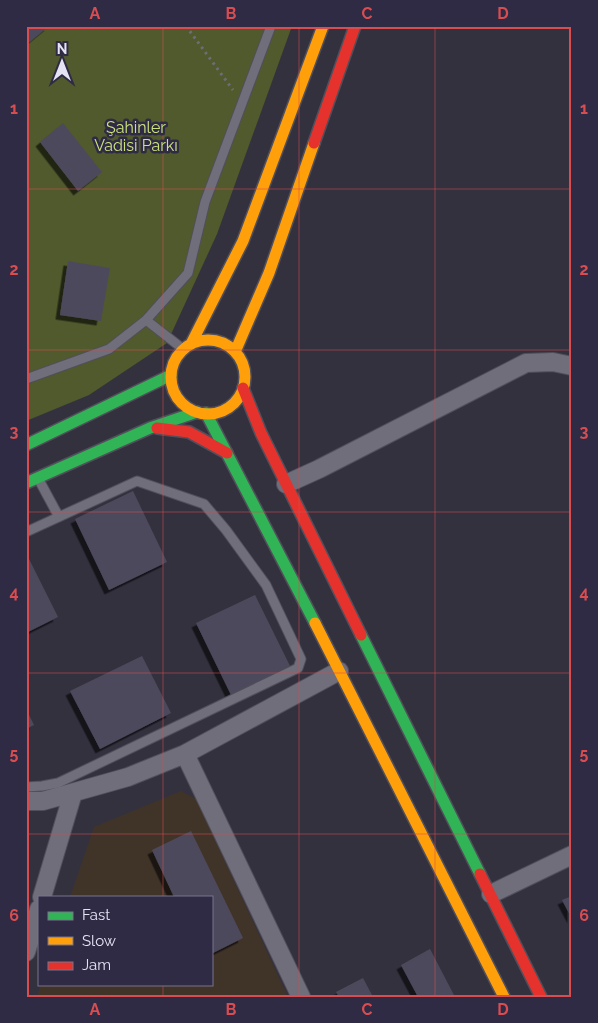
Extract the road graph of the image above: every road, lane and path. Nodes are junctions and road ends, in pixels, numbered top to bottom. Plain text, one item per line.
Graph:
1 (186, 26) edge
2 (271, 26) edge
3 (323, 26) edge
4 (355, 26) edge
5 (243, 103) junction
6 (146, 320) junction
7 (187, 346) junction
8 (236, 352) junction
9 (572, 366) edge
10 (171, 375) junction
11 (26, 379) edge
12 (243, 388) junction
13 (201, 412) junction
14 (150, 428) junction
15 (26, 446) edge
16 (227, 453) junction
17 (38, 478) junction
18 (26, 483) edge
19 (286, 484) junction
20 (59, 517) junction
21 (26, 532) edge
22 (339, 671) junction
23 (185, 754) junction
24 (26, 787) edge
25 (72, 793) junction
26 (26, 801) edge
27 (572, 855) edge
28 (491, 894) junction
29 (42, 896) edge
30 (38, 912) edge
31 (26, 952) edge
32 (301, 997) edge
33 (504, 997) edge
34 (541, 997) edge

1 - 5 path
2 - 5 lane
3 - 7 street
4 - 8 street
5 - 6 lane
6 - 7 lane
6 - 11 lane
7 - 8 street
7 - 10 street
8 - 12 street
9 - 19 street
10 - 13 street
10 - 15 street
12 - 13 street
12 - 19 street
13 - 14 street
13 - 16 street
14 - 16 street
14 - 17 street
16 - 22 street
17 - 18 street
17 - 20 lane
19 - 28 street
20 - 21 lane
20 - 24 lane
22 - 23 street
22 - 33 street
23 - 25 street
23 - 32 street
25 - 26 street
25 - 29 street
27 - 28 street
28 - 34 street
30 - 31 street

